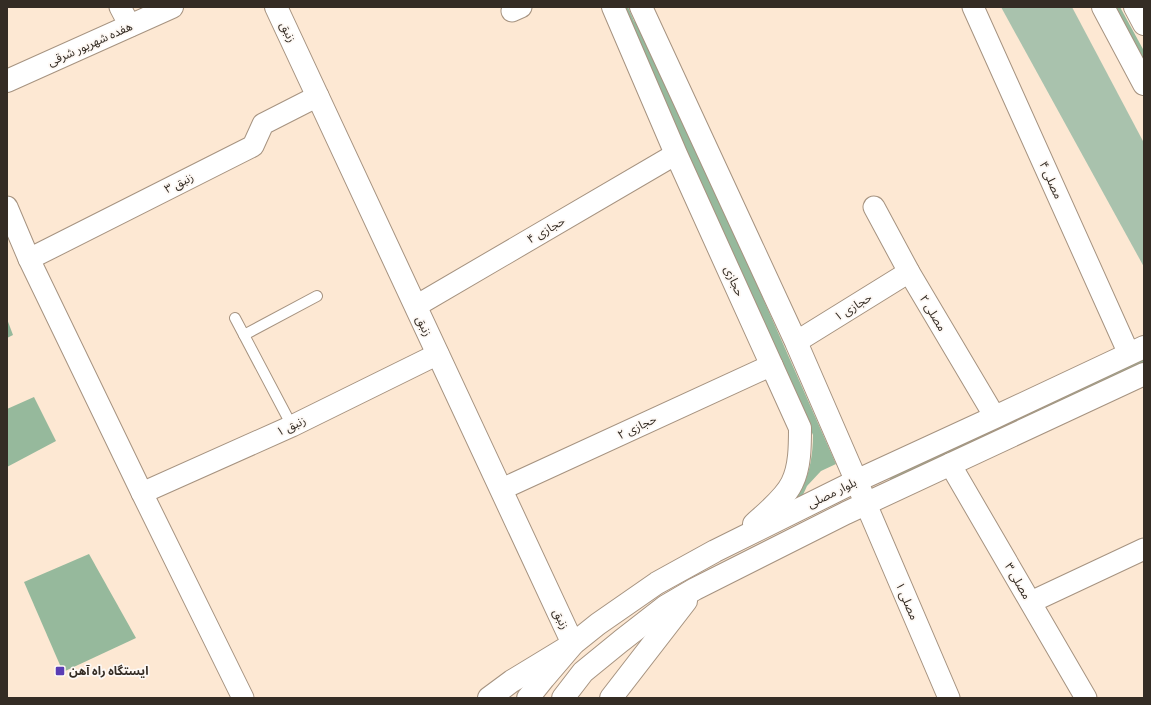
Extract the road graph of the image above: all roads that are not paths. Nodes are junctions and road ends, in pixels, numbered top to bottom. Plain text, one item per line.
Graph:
1 (172, 7) edge
2 (276, 7) edge
3 (613, 7) edge
4 (641, 7) edge
5 (973, 7) edge
6 (1103, 7) edge
7 (1135, 7) edge
8 (125, 17) edge
9 (1144, 24) edge
10 (7, 81) edge
11 (1144, 84) edge
12 (318, 96) junction
13 (676, 154) junction
14 (7, 207) edge
15 (874, 207) dead end
16 (29, 259) junction
17 (909, 272) junction
18 (317, 296) dead end
19 (416, 306) junction
20 (235, 318) dead end
21 (244, 335) junction
22 (796, 342) junction
23 (1137, 350) edge
24 (438, 354) junction
25 (772, 365) junction
26 (1144, 374) edge
27 (995, 417) junction
28 (292, 426) junction
29 (950, 464) junction
30 (856, 481) junction
31 (502, 490) junction
32 (142, 493) junction
33 (866, 504) junction
34 (735, 542) junction
35 (1144, 549) edge
36 (695, 589) junction
37 (1031, 602) junction
38 (573, 644) junction
39 (243, 698) edge
40 (489, 698) edge
41 (528, 698) edge
42 (563, 698) edge
43 (611, 698) edge
44 (949, 698) edge
45 (1086, 698) edge

1 - 8 main road, هفده شهریور شرقی
2 - 12 main road, زنبق
3 - 13 main road, حجازی
4 - 22 main road
5 - 23 street, مصلی ۴
6 - 11 main road
7 - 9 main road
8 - 10 main road, هفده شهریور شرقی
12 - 16 street, زنبق ۳
12 - 19 main road, زنبق
13 - 19 street, حجازی ۴
13 - 25 main road, حجازی
14 - 16 street
15 - 17 street, مصلی ۲
16 - 32 street
17 - 22 street, حجازی ۱
17 - 27 street, مصلی ۲
18 - 21 lane
19 - 24 main road, زنبق
20 - 21 lane
21 - 28 lane
22 - 30 main road
23 - 27 main road, بلوار مصلی
24 - 28 street, زنبق ۱
24 - 31 main road, زنبق
25 - 31 street, حجازی ۲
25 - 34 main road, حجازی
26 - 29 main road, بلوار مصلی
27 - 30 main road, بلوار مصلی
28 - 32 street, زنبق ۱
29 - 33 main road, بلوار مصلی
29 - 37 street, مصلی ۳
30 - 33 main road
30 - 34 main road, بلوار مصلی
31 - 38 main road, زنبق
32 - 39 street
33 - 36 main road, بلوار مصلی
33 - 44 street, مصلی ۱
34 - 38 main road, بلوار مصلی
35 - 37 street
36 - 42 main road, بلوار مصلی
36 - 43 main road
37 - 45 street, مصلی ۳
38 - 40 main road
38 - 41 main road, بلوار مصلی

